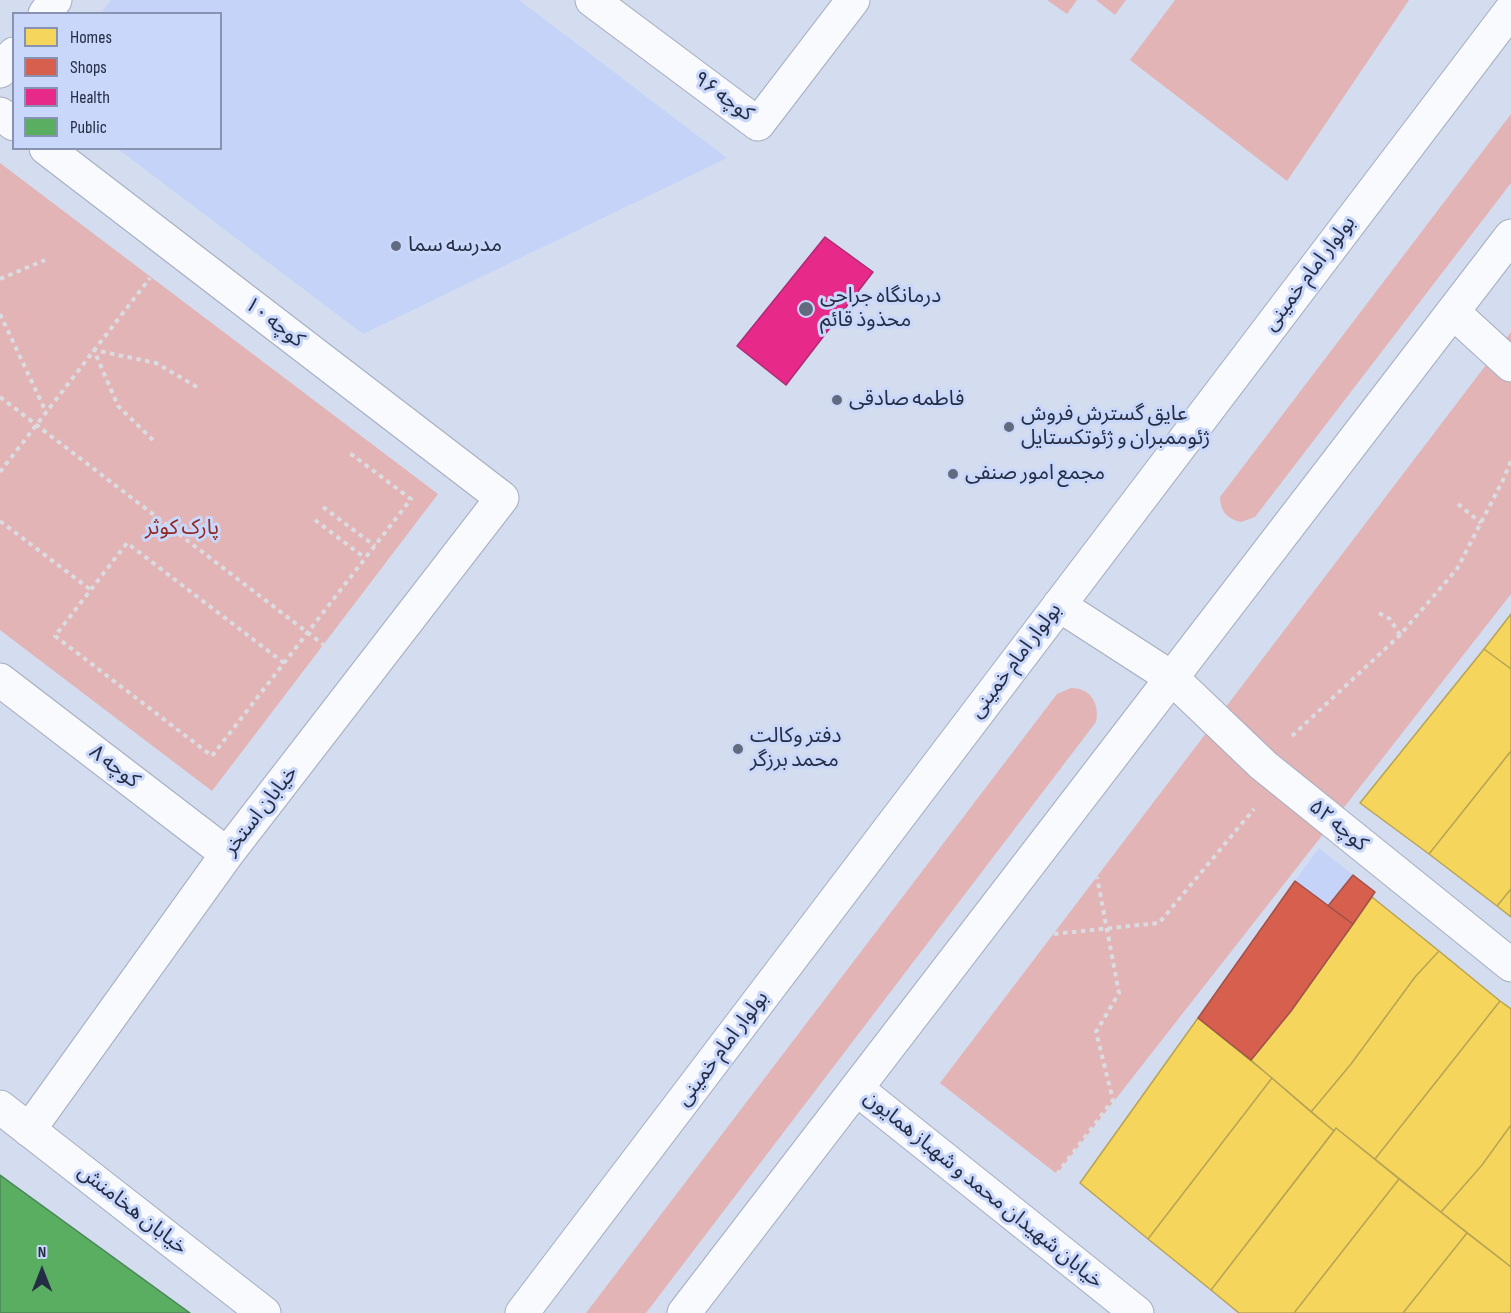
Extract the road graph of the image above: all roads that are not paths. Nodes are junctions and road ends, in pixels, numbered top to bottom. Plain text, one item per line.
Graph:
1 (592, 0) edge
2 (853, 0) edge
3 (1511, 10) edge
4 (12, 56) edge
5 (0, 71) edge
6 (48, 150) edge
7 (1511, 237) edge
8 (1453, 312) junction
9 (1511, 365) edge
10 (502, 498) joint
11 (1059, 604) junction
12 (1172, 678) junction
13 (0, 680) edge
14 (227, 854) junction
15 (1511, 965) edge
16 (857, 1089) junction
17 (0, 1107) edge
18 (29, 1130) junction
19 (264, 1313) edge
20 (522, 1313) edge
21 (684, 1313) edge
22 (1137, 1313) edge

1 - 2 street, کوچه ۹۶
3 - 11 street, بولوار امام خمینی
4 - 5 street
6 - 10 street, کوچه ۱۰
7 - 8 street
8 - 9 street
8 - 12 street
10 - 14 street, خیابان استخر
11 - 12 street, کوچه ۵۲
11 - 20 street, بولوار امام خمینی
12 - 15 street, کوچه ۵۲
12 - 16 street
13 - 14 street, کوچه ۸
14 - 18 street, خیابان استخر
16 - 21 street
16 - 22 street, خیابان شهیدان محمد و شهباز همایون
17 - 18 street, خیابان هخامنش
18 - 19 street, خیابان هخامنش

